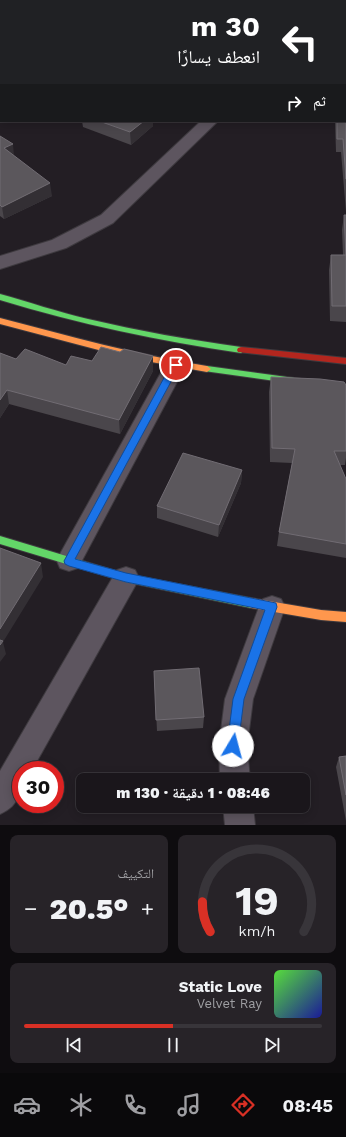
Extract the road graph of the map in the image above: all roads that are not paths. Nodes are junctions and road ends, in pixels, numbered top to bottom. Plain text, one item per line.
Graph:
1 (209, 122) edge
2 (0, 263) edge
3 (0, 297) edge
4 (0, 322) edge
5 (346, 361) edge
6 (176, 365) junction
7 (346, 388) edge
8 (0, 540) edge
9 (69, 561) junction
10 (126, 578) junction
11 (272, 607) junction
12 (346, 617) edge
13 (235, 773) edge
14 (0, 799) edge
15 (239, 813) edge
16 (240, 825) edge

1 - 2 street
3 - 5 street
4 - 6 street
6 - 7 street
6 - 9 street
8 - 9 street
9 - 10 street
10 - 11 street
10 - 14 street
11 - 12 street
11 - 13 street
15 - 16 street

